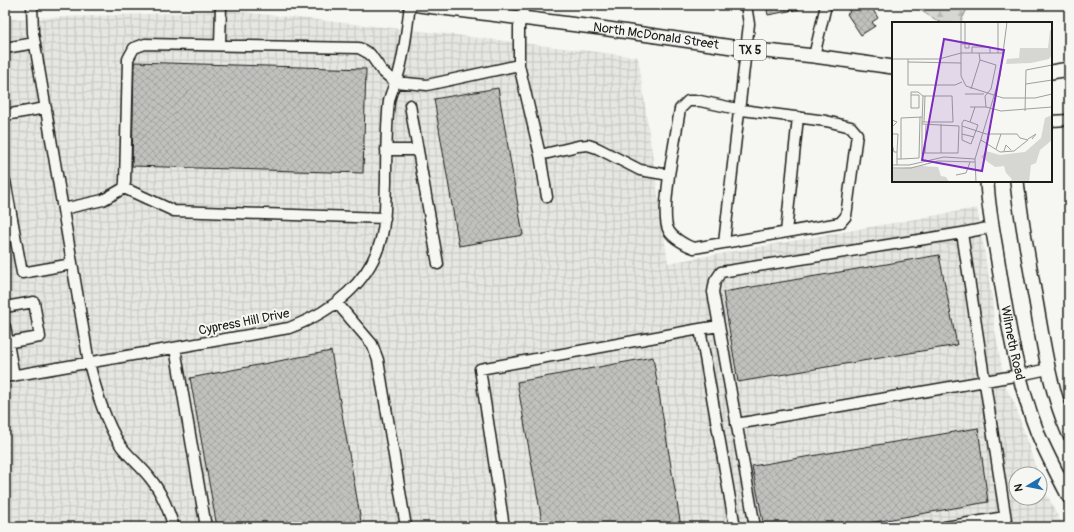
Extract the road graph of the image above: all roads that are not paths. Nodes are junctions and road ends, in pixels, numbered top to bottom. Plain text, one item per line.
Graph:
1 (32, 5) edge
2 (221, 5) edge
3 (410, 5) edge
4 (419, 5) edge
5 (746, 5) edge
6 (826, 5) edge
7 (522, 11) edge
8 (35, 43) junction
9 (220, 45) junction
10 (5, 48) edge
11 (746, 49) junction
12 (814, 56) junction
13 (519, 65) junction
14 (892, 67) edge
15 (1069, 69) edge
16 (1052, 72) edge
17 (395, 82) junction
18 (410, 105) dead end
19 (46, 108) junction
20 (739, 110) junction
21 (5, 115) edge
22 (798, 117) junction
23 (1069, 120) edge
24 (1052, 121) edge
25 (386, 150) junction
26 (418, 150) junction
27 (540, 155) junction
28 (670, 176) junction
29 (5, 181) edge
30 (987, 182) edge
31 (1017, 182) edge
32 (124, 188) junction
33 (547, 197) dead end
34 (63, 209) junction
35 (385, 218) junction
36 (992, 227) junction
37 (786, 232) junction
38 (962, 232) junction
39 (724, 243) junction
40 (72, 264) junction
41 (438, 264) dead end
42 (337, 302) junction
43 (5, 306) edge
44 (719, 326) junction
45 (5, 327) edge
46 (700, 329) junction
47 (6, 342) edge
48 (175, 348) junction
49 (89, 363) junction
50 (1048, 369) junction
51 (1020, 375) junction
52 (10, 376) edge
53 (984, 382) junction
54 (736, 424) junction
55 (1069, 434) edge
56 (1069, 497) edge
57 (1006, 522) edge
58 (174, 527) edge
59 (206, 527) edge
60 (406, 527) edge
61 (504, 527) edge
62 (736, 527) edge
63 (755, 527) edge
64 (946, 527) edge

1 - 8 street
2 - 9 street
3 - 17 street, Cypress Hill Drive
4 - 7 main road, North McDonald Street / TX 5
5 - 11 street
6 - 12 street
7 - 11 main road, North McDonald Street / TX 5
7 - 13 street
8 - 10 street
8 - 19 street
9 - 17 street
9 - 32 street
11 - 12 main road, North McDonald Street / TX 5
11 - 20 street
12 - 14 main road, North McDonald Street / TX 5
13 - 17 street
13 - 27 street
15 - 16 main road
17 - 25 street, Cypress Hill Drive
18 - 26 street
19 - 21 street
19 - 34 street
20 - 22 street
20 - 28 street
20 - 39 street
22 - 37 street
22 - 37 street
23 - 24 street
25 - 26 street
25 - 35 street, Cypress Hill Drive
26 - 41 street
27 - 28 street
27 - 33 street
28 - 39 street
29 - 40 street
30 - 36 main road, Wilmeth Road
31 - 50 main road
32 - 34 street
32 - 35 street
34 - 40 street
35 - 42 street, Cypress Hill Drive
36 - 38 street
36 - 51 main road, Wilmeth Road
37 - 39 street
38 - 44 street
38 - 53 street
40 - 49 street
42 - 48 street, Cypress Hill Drive
42 - 60 street
43 - 47 street
44 - 46 street
44 - 54 street
45 - 47 street
46 - 61 street
46 - 62 street
47 - 52 street
48 - 49 street, Cypress Hill Drive
48 - 59 street
49 - 52 street, Cypress Hill Drive
49 - 58 street
50 - 51 street
50 - 55 main road
51 - 53 street
51 - 56 main road, Wilmeth Road
53 - 54 street
53 - 57 street
54 - 63 street
57 - 64 street

